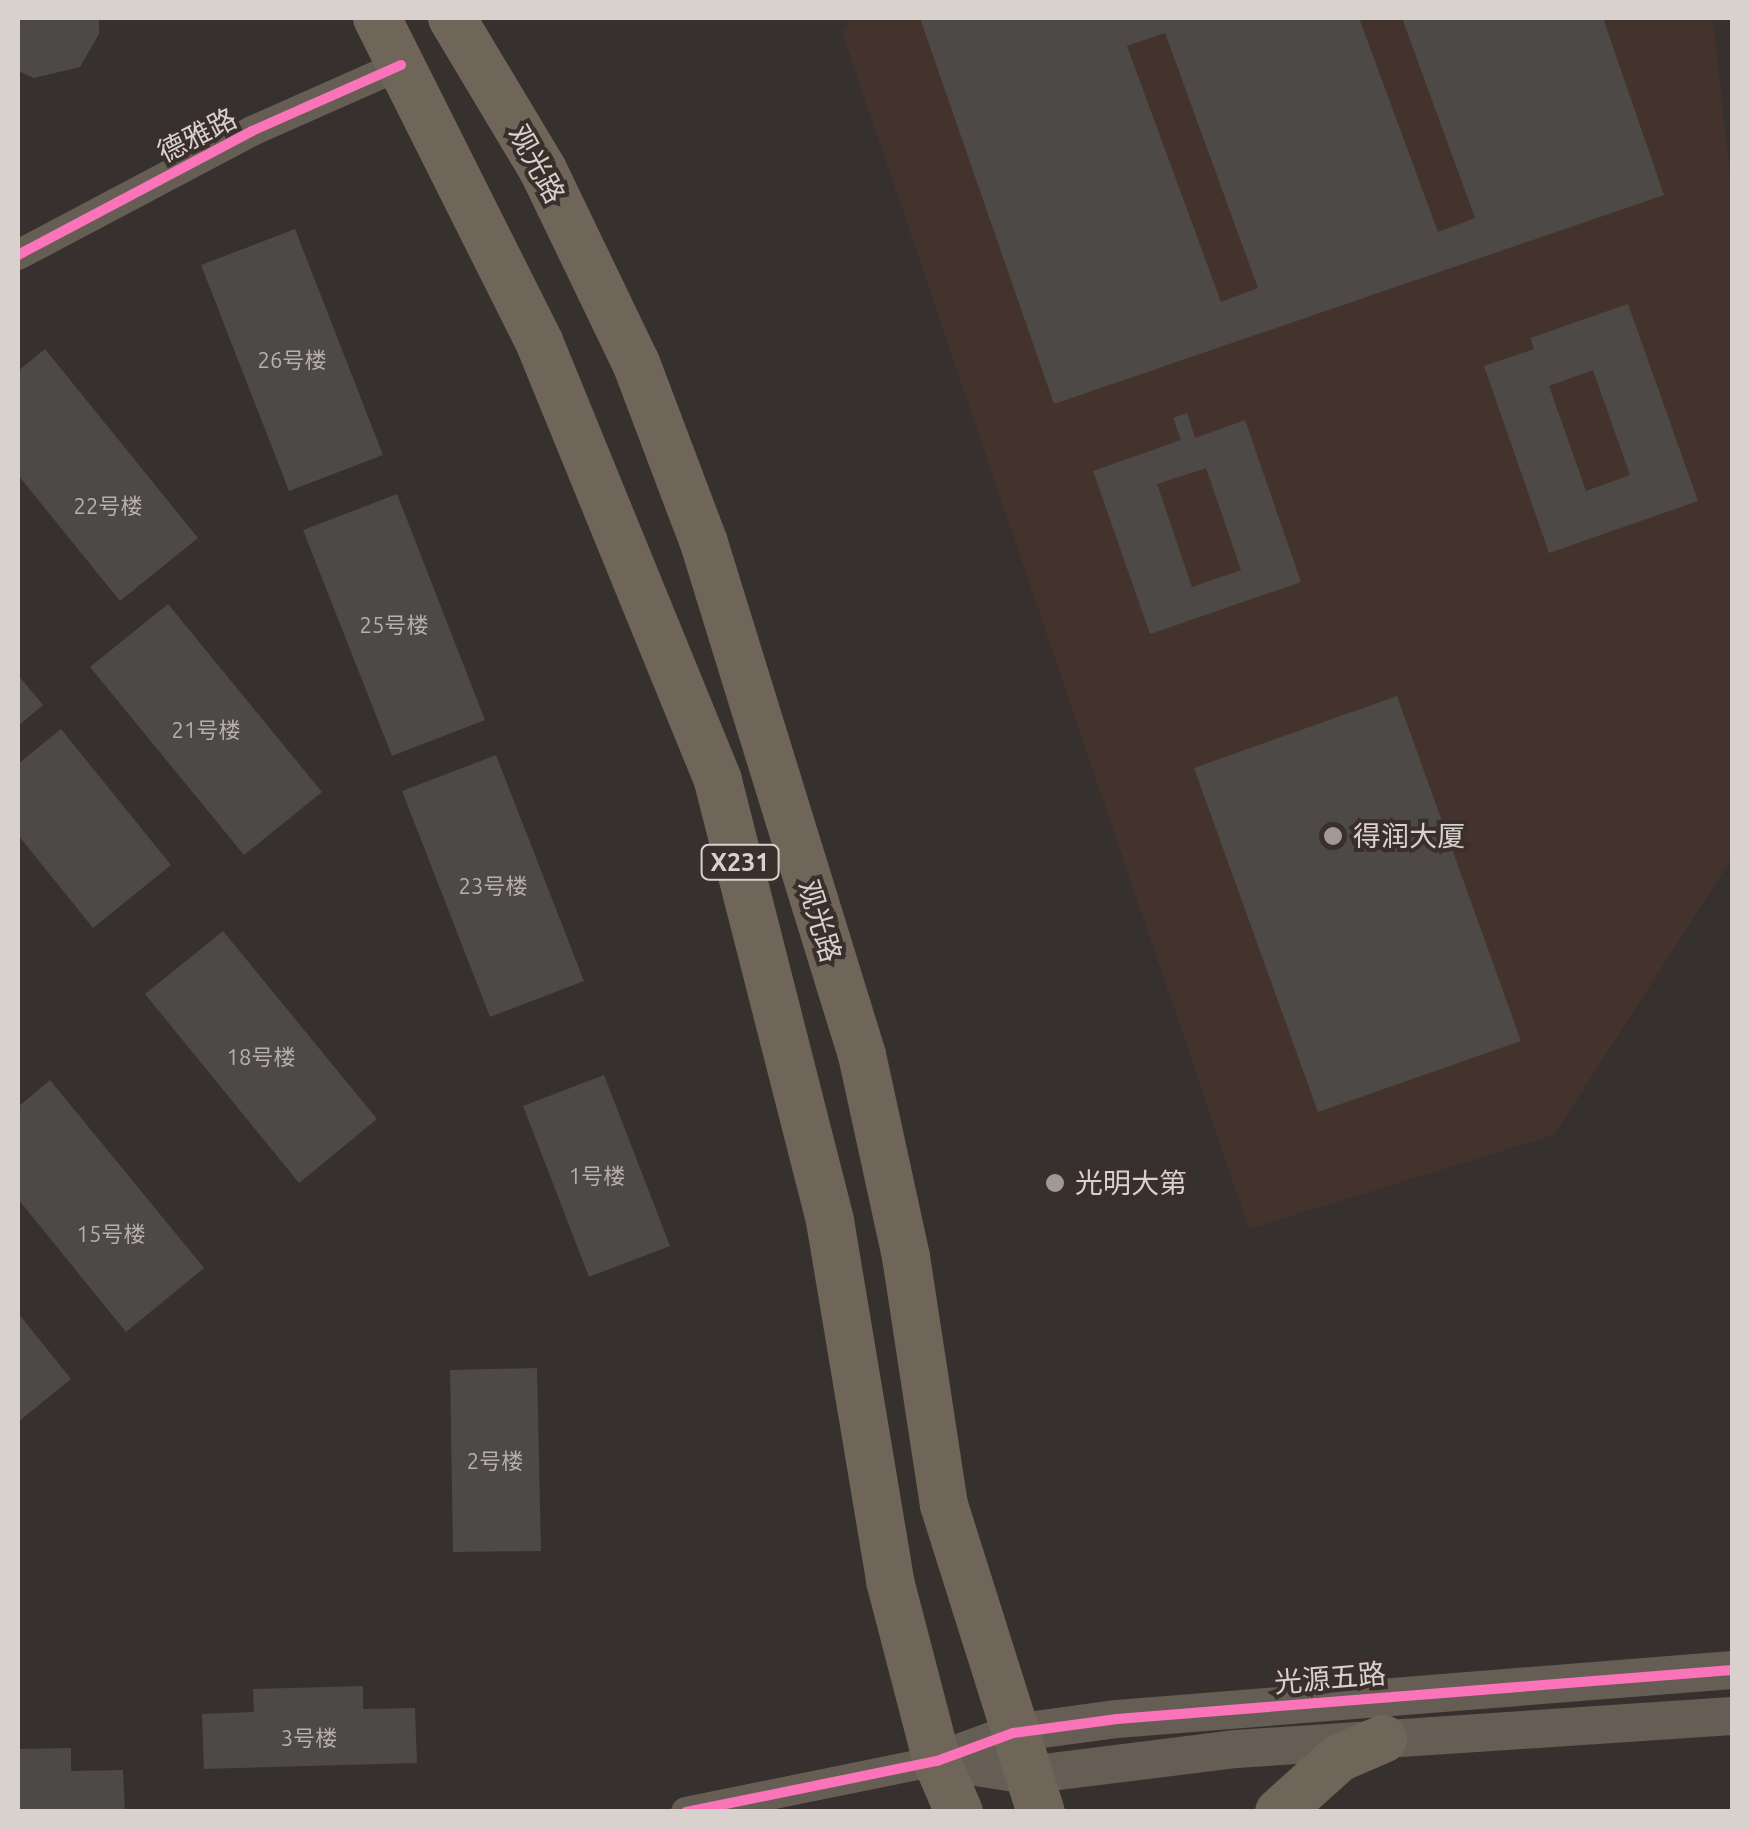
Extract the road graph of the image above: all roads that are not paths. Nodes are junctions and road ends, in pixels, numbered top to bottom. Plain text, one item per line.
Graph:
1 (377, 18) edge
2 (452, 18) edge
3 (401, 65) junction
4 (18, 255) edge
5 (1732, 1670) edge
6 (1732, 1716) edge
7 (1383, 1739) junction
8 (938, 1761) junction
9 (1027, 1773) edge
10 (686, 1812) edge
11 (959, 1812) edge
12 (1280, 1812) edge

1 - 3 main road, X231
2 - 9 main road, 观光路 / X231
3 - 4 street, 德雅路
3 - 8 main road, X231
5 - 9 street, 光源五路
6 - 7 street, 光源五路
7 - 9 street, 光源五路
7 - 12 main road
8 - 9 street, 光源五路
8 - 10 street
8 - 11 main road, X231

